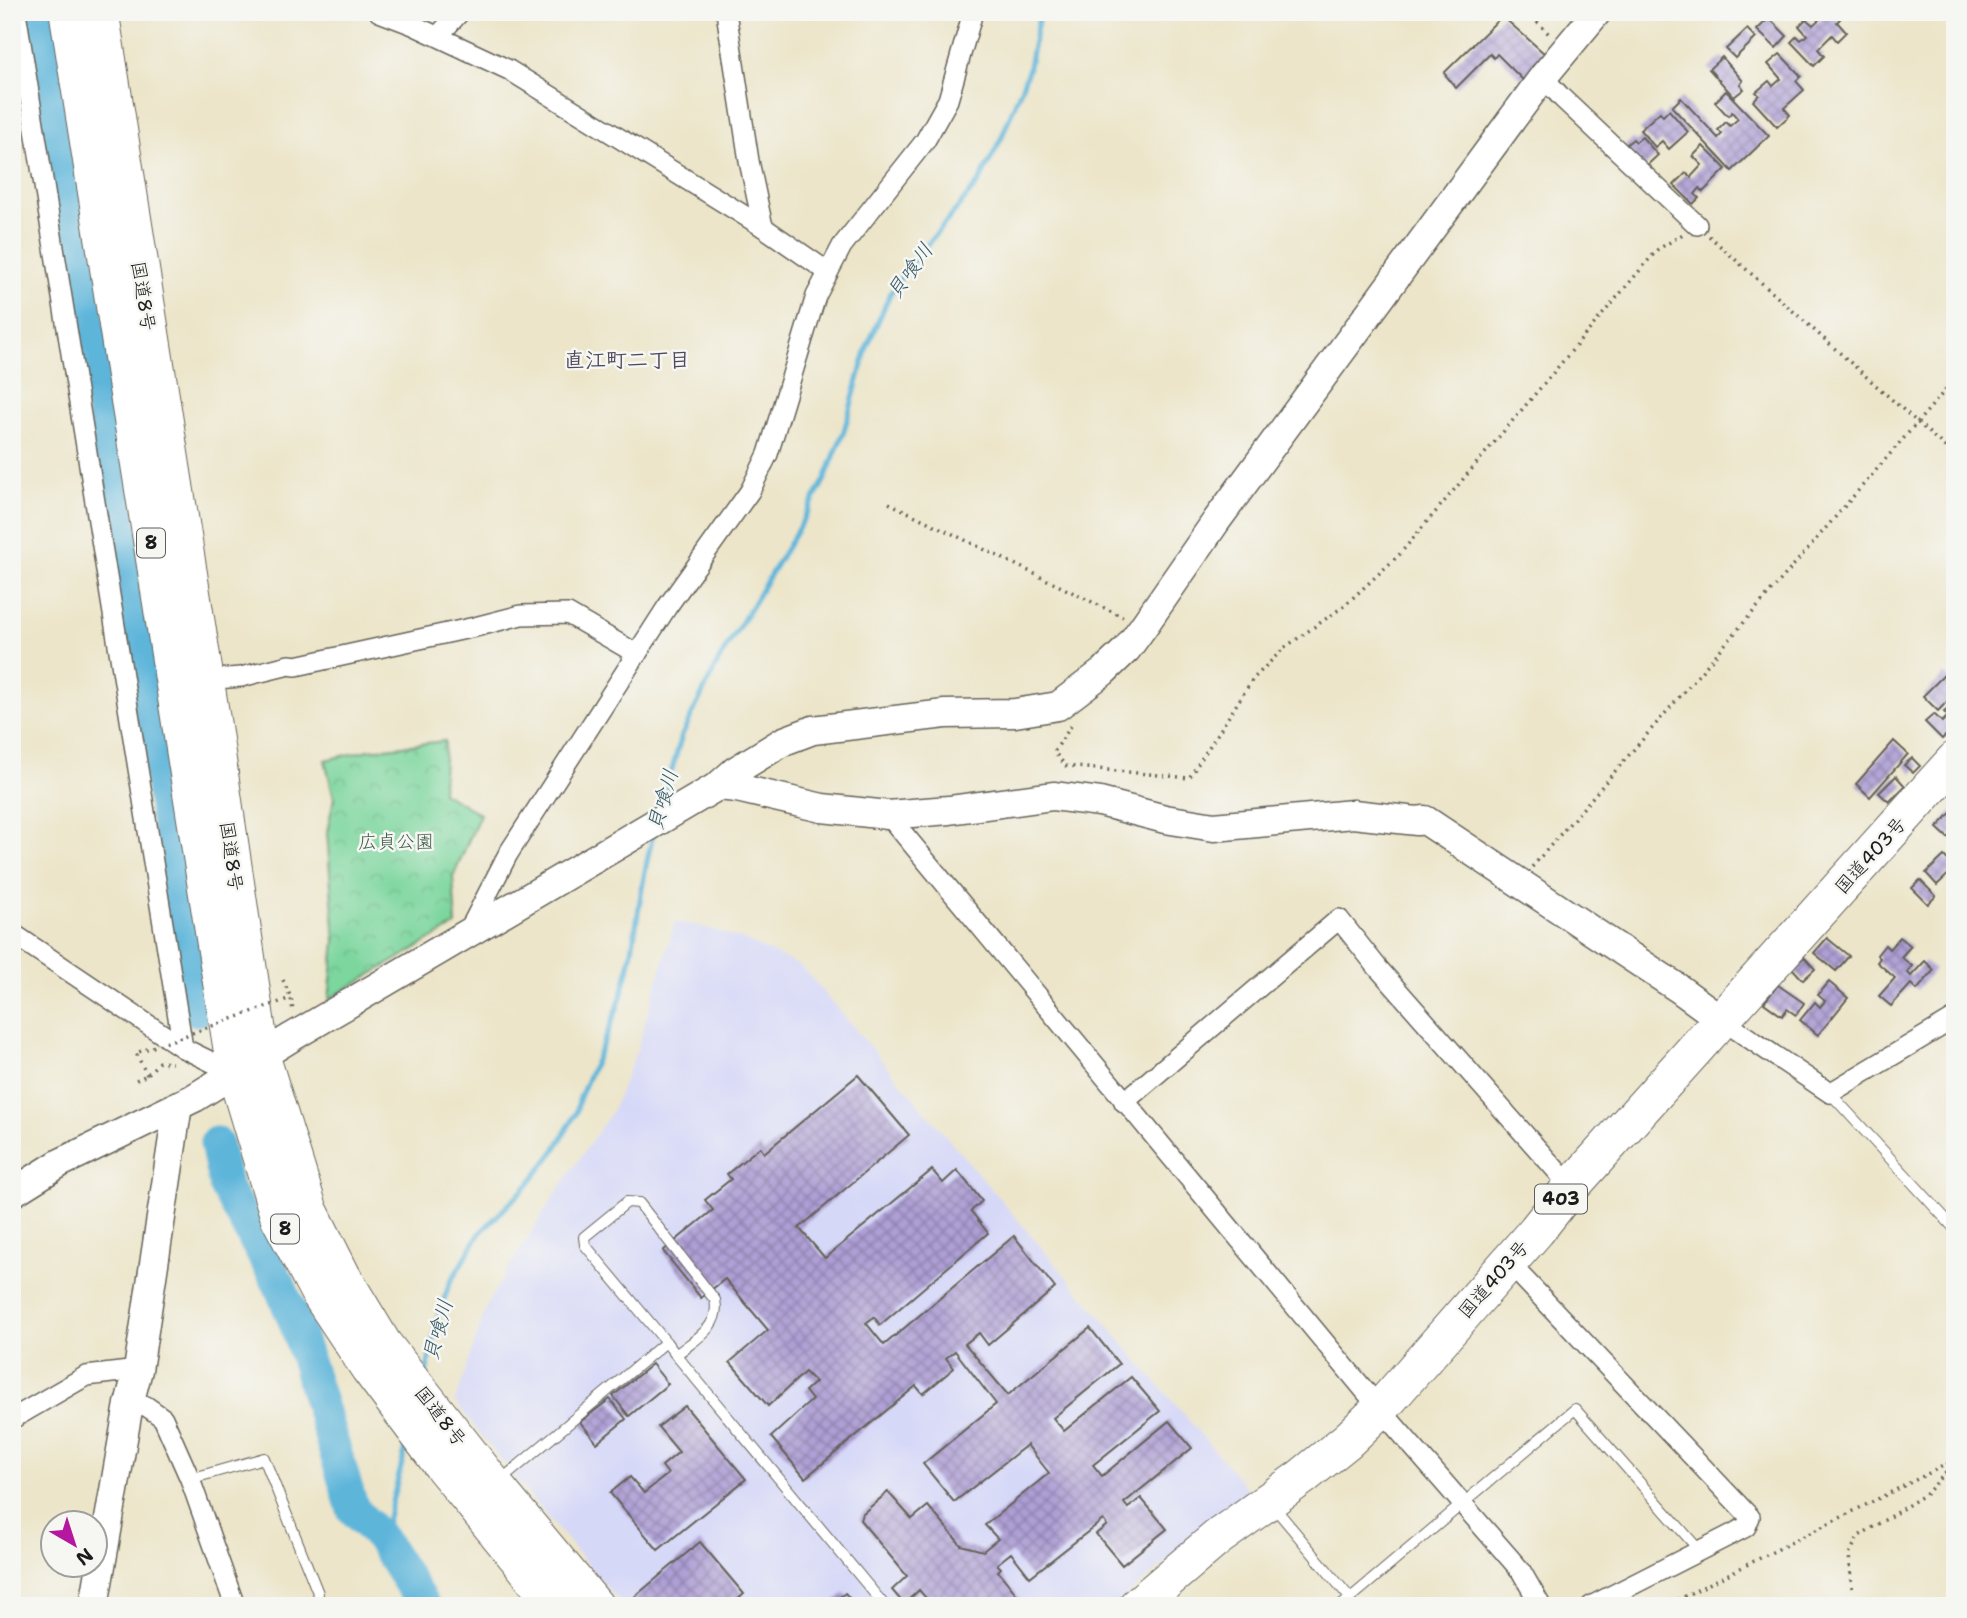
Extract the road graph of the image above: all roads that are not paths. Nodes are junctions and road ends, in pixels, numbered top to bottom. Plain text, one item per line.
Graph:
1 (16, 12) edge
2 (68, 12) edge
3 (100, 12) edge
4 (379, 12) edge
5 (460, 12) edge
6 (726, 12) edge
7 (973, 12) edge
8 (1597, 12) edge
9 (438, 36) junction
10 (1543, 77) junction
11 (1697, 225) road end
12 (763, 227) junction
13 (828, 272) junction
14 (637, 654) junction
15 (204, 680) junction
16 (1955, 760) edge
17 (715, 787) junction
18 (888, 815) junction
19 (12, 933) edge
20 (466, 935) junction
21 (1955, 1018) edge
22 (1722, 1020) junction
23 (183, 1048) junction
24 (248, 1065) junction
25 (1830, 1093) junction
26 (1124, 1102) junction
27 (178, 1105) junction
28 (1571, 1187) junction
29 (12, 1193) edge
30 (1955, 1229) edge
31 (1508, 1262) junction
32 (666, 1342) junction
33 (676, 1354) junction
34 (138, 1370) junction
35 (129, 1404) junction
36 (1380, 1409) junction
37 (12, 1419) edge
38 (450, 1451) junction
39 (190, 1479) junction
40 (495, 1486) junction
41 (1270, 1501) junction
42 (1463, 1504) junction
43 (1699, 1550) junction
44 (318, 1593) dead end
45 (1350, 1598) junction
46 (89, 1601) edge
47 (235, 1606) edge
48 (557, 1606) edge
49 (595, 1606) edge
50 (885, 1606) edge
51 (1137, 1606) edge
52 (1341, 1606) edge
53 (1541, 1606) edge
54 (1591, 1606) edge

1 - 23 street
2 - 24 highway, 国道8号 / 8
3 - 15 highway, 国道8号 / 8
4 - 9 street
5 - 9 street
6 - 12 street
7 - 13 street
8 - 10 street
9 - 12 street
10 - 11 street
10 - 17 street
12 - 13 street
13 - 14 street
14 - 15 street
14 - 20 street
15 - 24 highway, 国道8号 / 8
16 - 22 highway, 国道403号 / 403
17 - 18 street
17 - 20 street
18 - 22 street
18 - 26 street
19 - 23 street
20 - 24 street
21 - 25 street
22 - 25 street
22 - 28 highway, 国道403号 / 403
23 - 24 street
24 - 27 street
24 - 38 highway, 国道8号 / 8
25 - 30 lane
26 - 28 street
26 - 36 street
27 - 29 street
27 - 34 street
28 - 31 highway, 国道403号 / 403
31 - 36 highway, 国道403号 / 403
31 - 43 street
32 - 33 lane
32 - 33 lane
32 - 40 lane
33 - 50 lane
34 - 35 street
34 - 37 street
35 - 39 street
35 - 46 street
36 - 41 highway, 国道403号 / 403
36 - 42 street
38 - 40 highway, 国道8号 / 8
38 - 48 highway, 国道8号 / 8
39 - 44 lane
39 - 47 street
40 - 49 highway, 国道8号 / 8
41 - 45 lane
41 - 51 highway, 国道403号 / 403
42 - 43 lane
42 - 45 lane
42 - 53 street
43 - 54 street
45 - 52 lane

